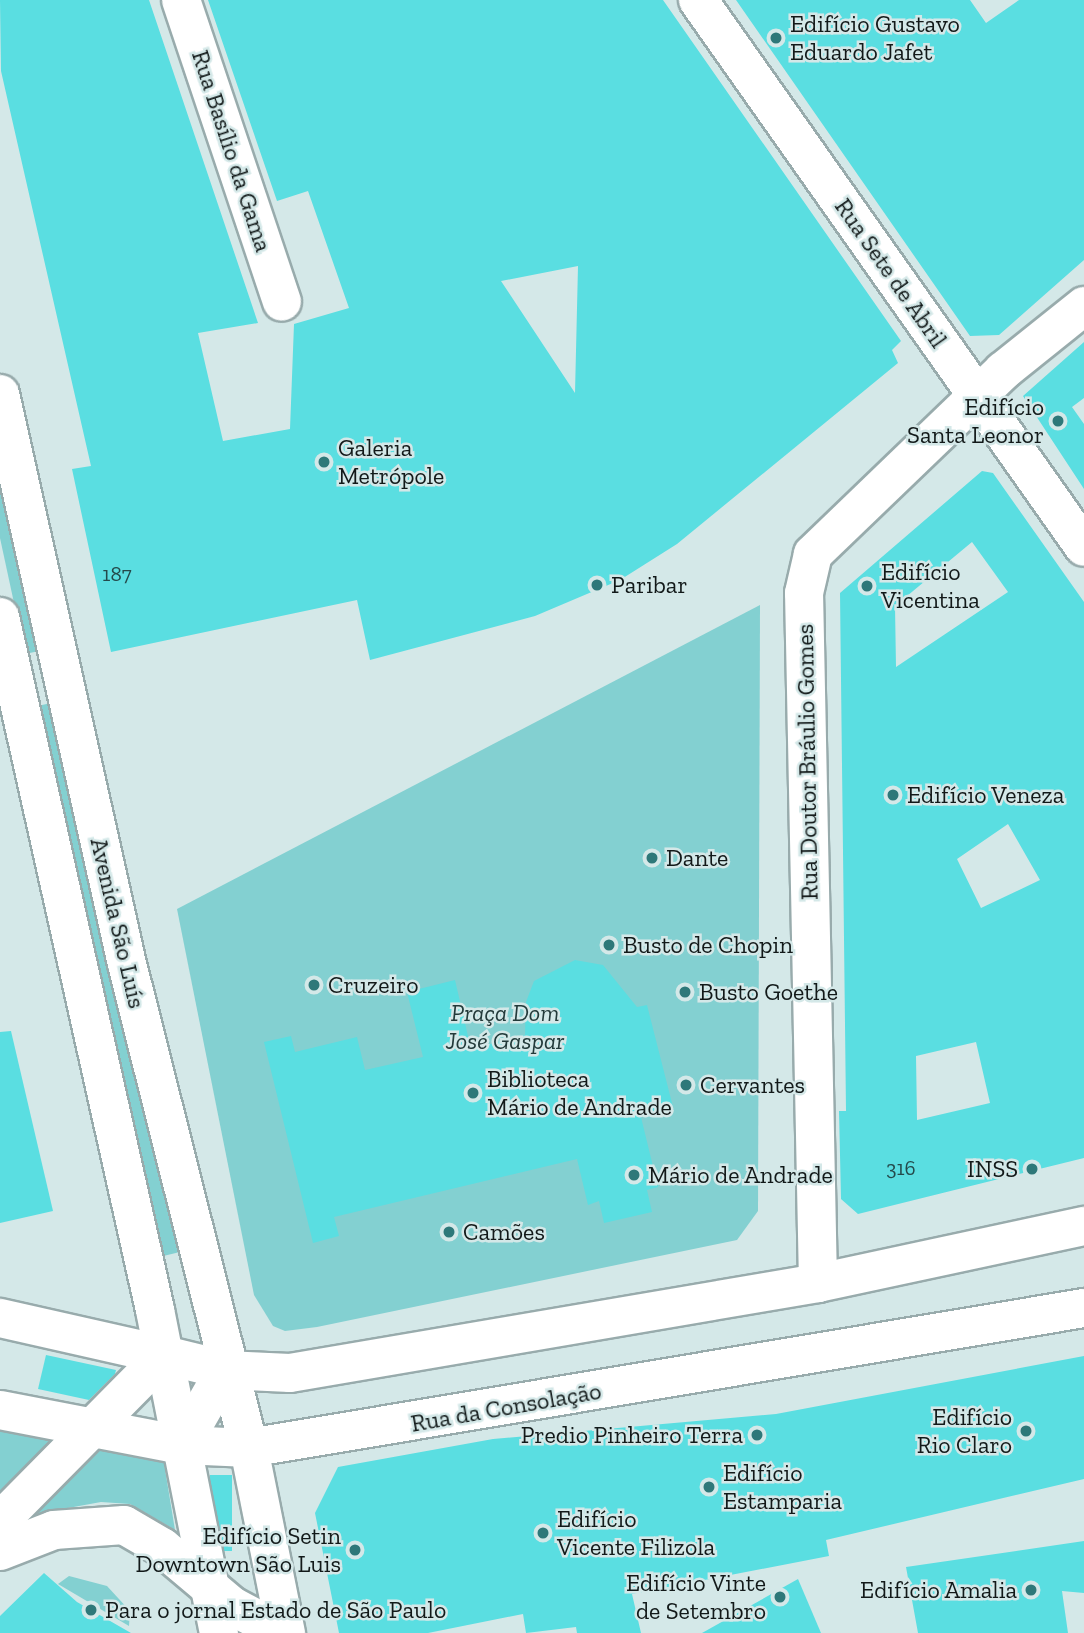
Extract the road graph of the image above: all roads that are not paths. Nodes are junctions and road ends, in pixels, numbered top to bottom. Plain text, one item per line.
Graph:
1 (181, 0) edge
2 (698, 0) edge
3 (282, 302) dead end
4 (1084, 306) edge
5 (0, 394) edge
6 (980, 398) junction
7 (1081, 537) edge
8 (0, 617) edge
9 (1084, 1226) edge
10 (818, 1283) junction
11 (1084, 1308) edge
12 (0, 1318) edge
13 (163, 1355) junction
14 (225, 1370) junction
15 (0, 1410) edge
16 (92, 1427) junction
17 (182, 1445) junction
18 (249, 1448) junction
19 (0, 1521) edge
20 (0, 1552) edge
21 (208, 1588) junction
22 (218, 1631) edge
23 (285, 1633) edge

1 - 3 main road, Rua Basílio da Gama
2 - 6 main road, Rua Sete de Abril
4 - 6 main road, Rua Doutor Bráulio Gomes
5 - 14 main road, Avenida São Luís
6 - 7 main road, Rua Sete de Abril
6 - 10 main road, Rua Doutor Bráulio Gomes
8 - 13 main road, Avenida São Luís
9 - 10 main road
10 - 14 main road
11 - 18 main road, Rua da Consolação
12 - 13 main road
13 - 14 main road
13 - 16 main road
13 - 17 main road, Avenida São Luís
14 - 17 main road
14 - 18 main road, Avenida São Luís
15 - 16 main road, Rua da Consolação
16 - 17 main road, Rua da Consolação
16 - 19 main road
17 - 18 main road, Rua da Consolação
17 - 21 main road, Avenida São Luís
18 - 23 main road, Avenida São Luís
20 - 21 main road
21 - 22 main road, Avenida São Luís
21 - 23 main road

